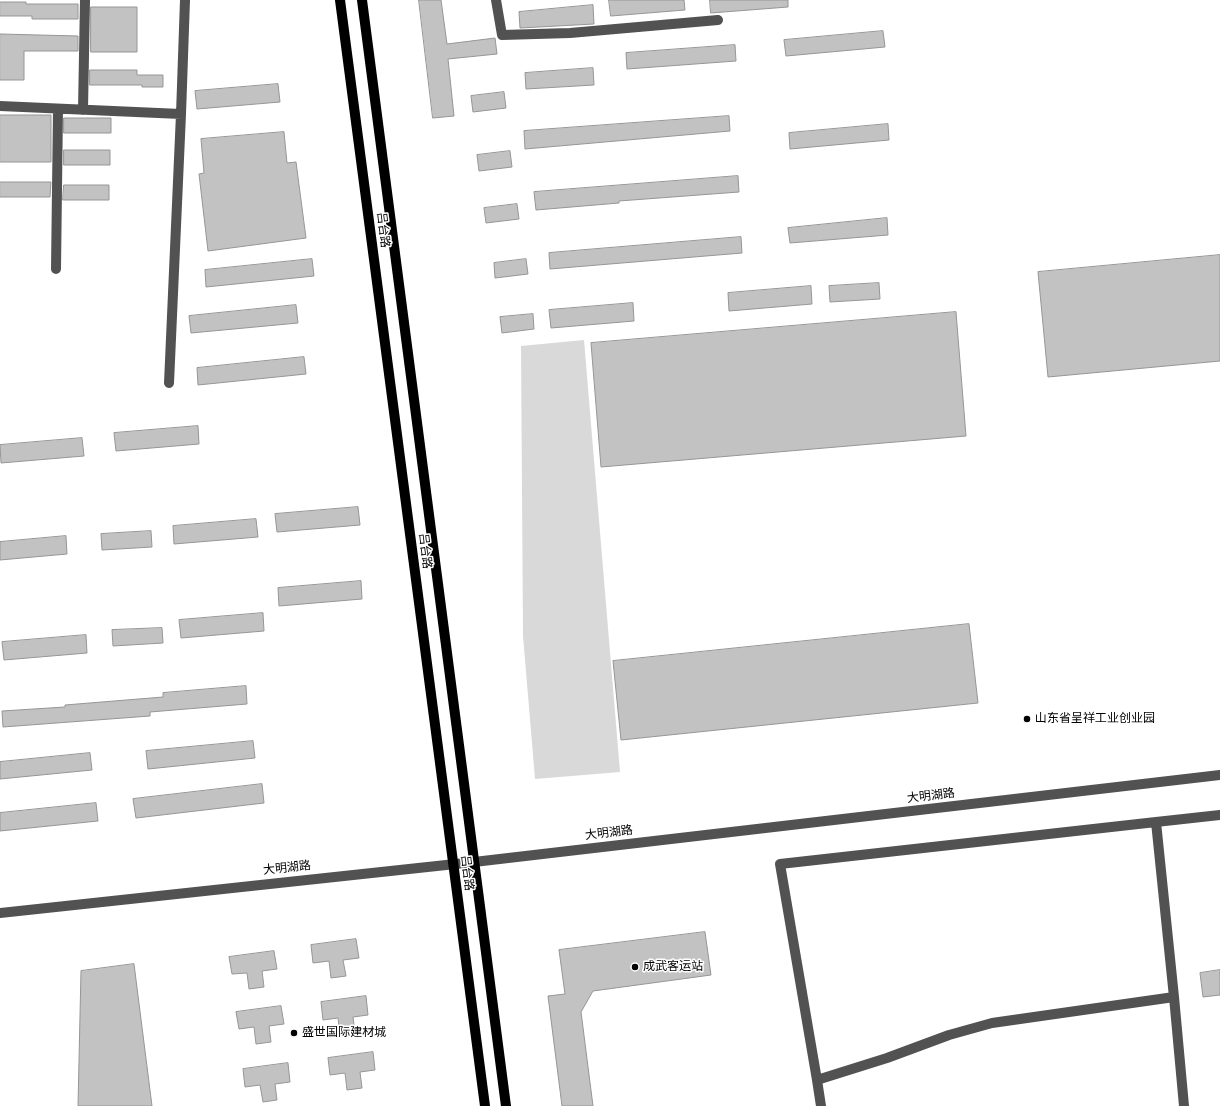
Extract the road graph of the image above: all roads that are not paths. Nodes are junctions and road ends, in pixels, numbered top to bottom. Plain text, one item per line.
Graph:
1 (85, 0) edge
2 (185, 0) edge
3 (340, 0) edge
4 (362, 0) edge
5 (496, 0) edge
6 (718, 20) dead end
7 (0, 106) edge
8 (58, 109) junction
9 (83, 110) junction
10 (181, 114) junction
11 (56, 269) dead end
12 (169, 383) dead end
13 (1220, 775) edge
14 (1220, 815) edge
15 (1156, 822) junction
16 (474, 862) junction
17 (453, 863) junction
18 (0, 913) edge
19 (1174, 998) junction
20 (817, 1080) junction
21 (485, 1106) edge
22 (506, 1106) edge
23 (821, 1106) edge
24 (1184, 1106) edge

1 - 9 street
2 - 10 street
3 - 17 main road, 吕台路
4 - 16 main road, 吕台路
5 - 6 street
7 - 8 street
8 - 9 street
8 - 11 street
9 - 10 street
10 - 12 street
13 - 16 street, 大明湖路
14 - 15 street
15 - 19 street
15 - 20 street
16 - 17 street, 大明湖路
16 - 22 main road, 吕台路
17 - 18 street, 大明湖路
17 - 21 main road, 吕台路
19 - 20 street
19 - 24 street
20 - 23 street

